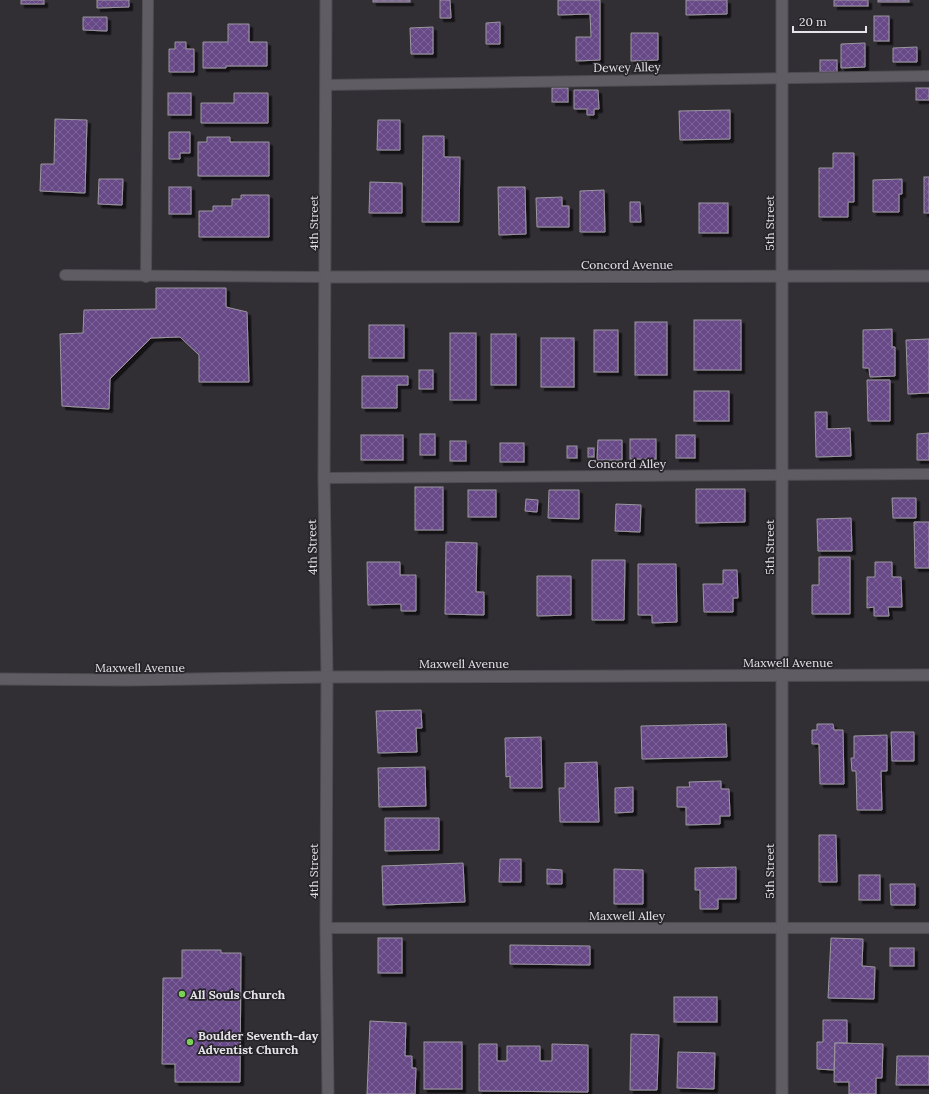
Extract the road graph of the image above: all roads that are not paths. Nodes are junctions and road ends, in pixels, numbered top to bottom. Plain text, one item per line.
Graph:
1 (148, 0) edge
2 (326, 0) edge
3 (782, 0) edge
4 (929, 76) edge
5 (782, 77) junction
6 (326, 85) junction
7 (65, 275) dead end
8 (782, 276) junction
9 (929, 276) edge
10 (146, 277) junction
11 (326, 277) junction
12 (929, 474) edge
13 (782, 475) junction
14 (324, 478) junction
15 (782, 675) junction
16 (929, 675) edge
17 (327, 677) junction
18 (0, 679) edge
19 (326, 928) junction
20 (782, 928) junction
21 (929, 928) edge
22 (328, 1094) edge
23 (782, 1094) edge

1 - 10 lane
2 - 6 street, 4th Street
3 - 5 street, 5th Street
4 - 5 lane, Dewey Alley
5 - 6 lane, Dewey Alley
5 - 8 street, 5th Street
6 - 11 street, 4th Street
7 - 10 lane
8 - 9 street, Concord Avenue
8 - 11 street, Concord Avenue
8 - 13 street, 5th Street
10 - 11 lane
11 - 14 street, 4th Street
12 - 13 lane, Concord Alley
13 - 14 lane, Concord Alley
13 - 15 street, 5th Street
14 - 17 street, 4th Street
15 - 16 street, Maxwell Avenue
15 - 17 street, Maxwell Avenue
15 - 20 street, 5th Street
17 - 18 street, Maxwell Avenue
17 - 19 street, 4th Street
19 - 20 lane, Maxwell Alley
19 - 22 street, 4th Street
20 - 21 lane, Maxwell Alley
20 - 23 street, 5th Street

